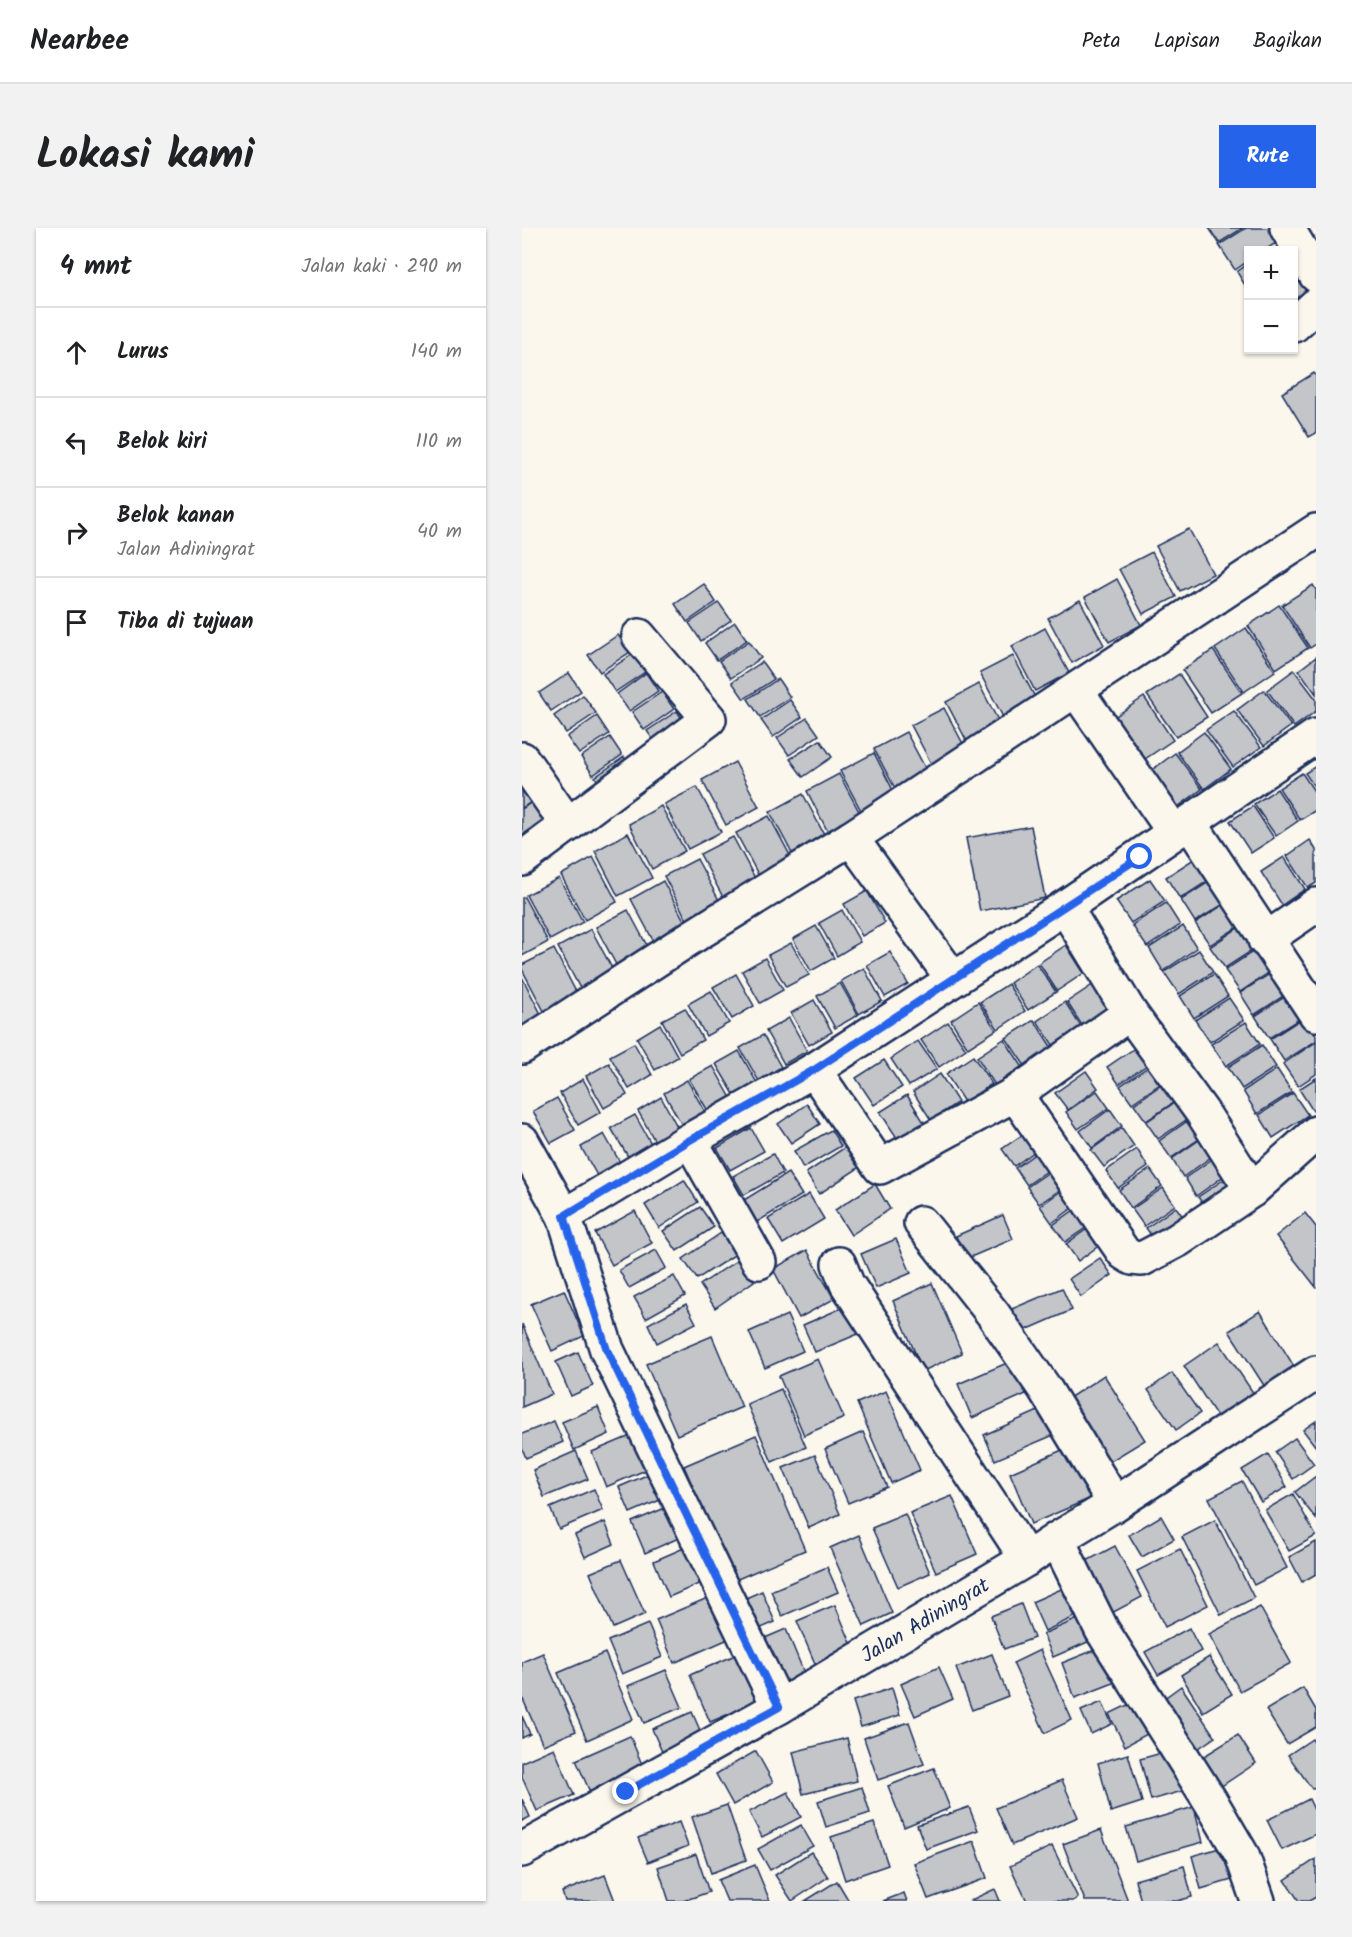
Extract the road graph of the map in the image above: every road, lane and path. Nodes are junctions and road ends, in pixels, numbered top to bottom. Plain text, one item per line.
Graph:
1 (1287, 228) edge
2 (1316, 274) edge
3 (1316, 305) edge
4 (1298, 321) edge
5 (1316, 531) edge
6 (639, 636) dead end
7 (1076, 690) junction
8 (1316, 736) edge
9 (522, 759) edge
10 (568, 825) junction
11 (1182, 828) junction
12 (850, 838) junction
13 (522, 859) edge
14 (1316, 905) edge
15 (1065, 908) junction
16 (1265, 940) junction
17 (953, 979) junction
18 (1130, 1013) junction
19 (1316, 1014) edge
20 (522, 1047) edge
21 (814, 1070) junction
22 (1015, 1094) junction
23 (1316, 1133) edge
24 (690, 1140) junction
25 (522, 1141) edge
26 (1252, 1190) junction
27 (564, 1216) junction
28 (921, 1223) dead end
29 (759, 1262) dead end
30 (839, 1264) dead end
31 (1316, 1373) edge
32 (1115, 1504) junction
33 (1057, 1539) junction
34 (1027, 1559) junction
35 (779, 1707) junction
36 (522, 1850) edge
37 (1258, 1901) edge

1 - 2 street
3 - 4 street
5 - 7 street
6 - 10 street
7 - 11 street
7 - 12 street
8 - 11 street
9 - 10 street
10 - 13 street
11 - 15 street
11 - 16 street
12 - 17 street
12 - 20 street
14 - 16 street
15 - 17 street
15 - 18 street
16 - 19 street
17 - 21 street
18 - 22 street
18 - 26 street
21 - 22 street
21 - 24 street
22 - 26 street
23 - 26 street
24 - 27 street
24 - 29 street
25 - 27 street
27 - 35 street
28 - 32 street
30 - 34 street
31 - 32 street, Jalan Adiningrat
32 - 33 street, Jalan Adiningrat
33 - 34 street, Jalan Adiningrat
33 - 37 street
34 - 35 street, Jalan Adiningrat
35 - 36 street, Jalan Adiningrat

